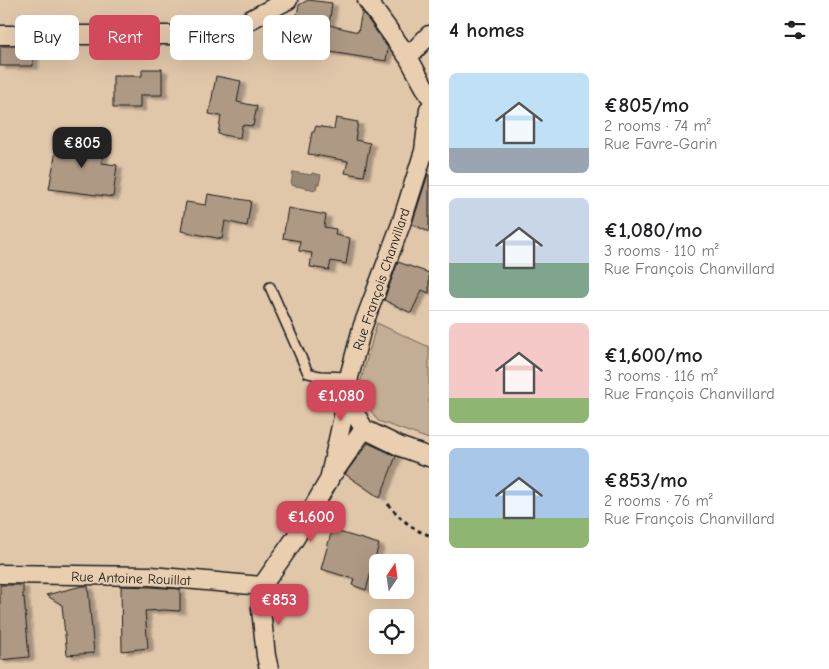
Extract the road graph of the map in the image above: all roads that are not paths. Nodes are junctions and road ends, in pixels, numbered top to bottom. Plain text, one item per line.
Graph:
1 (288, 0) edge
2 (367, 0) edge
3 (0, 35) edge
4 (429, 35) edge
5 (408, 58) junction
6 (429, 95) edge
7 (429, 109) edge
8 (270, 287) dead end
9 (349, 377) junction
10 (347, 399) junction
11 (364, 429) junction
12 (429, 457) edge
13 (329, 480) junction
14 (0, 574) edge
15 (262, 586) junction
16 (269, 669) edge

1 - 3 street
2 - 5 street
4 - 5 street
5 - 6 street
7 - 9 street, Rue François Chanvillard
8 - 9 lane
9 - 10 street, Rue François Chanvillard
10 - 11 street
10 - 13 street, Rue François Chanvillard
11 - 12 street
11 - 13 street
13 - 15 street, Rue François Chanvillard
14 - 15 street, Rue Antoine Rouillat
15 - 16 street

